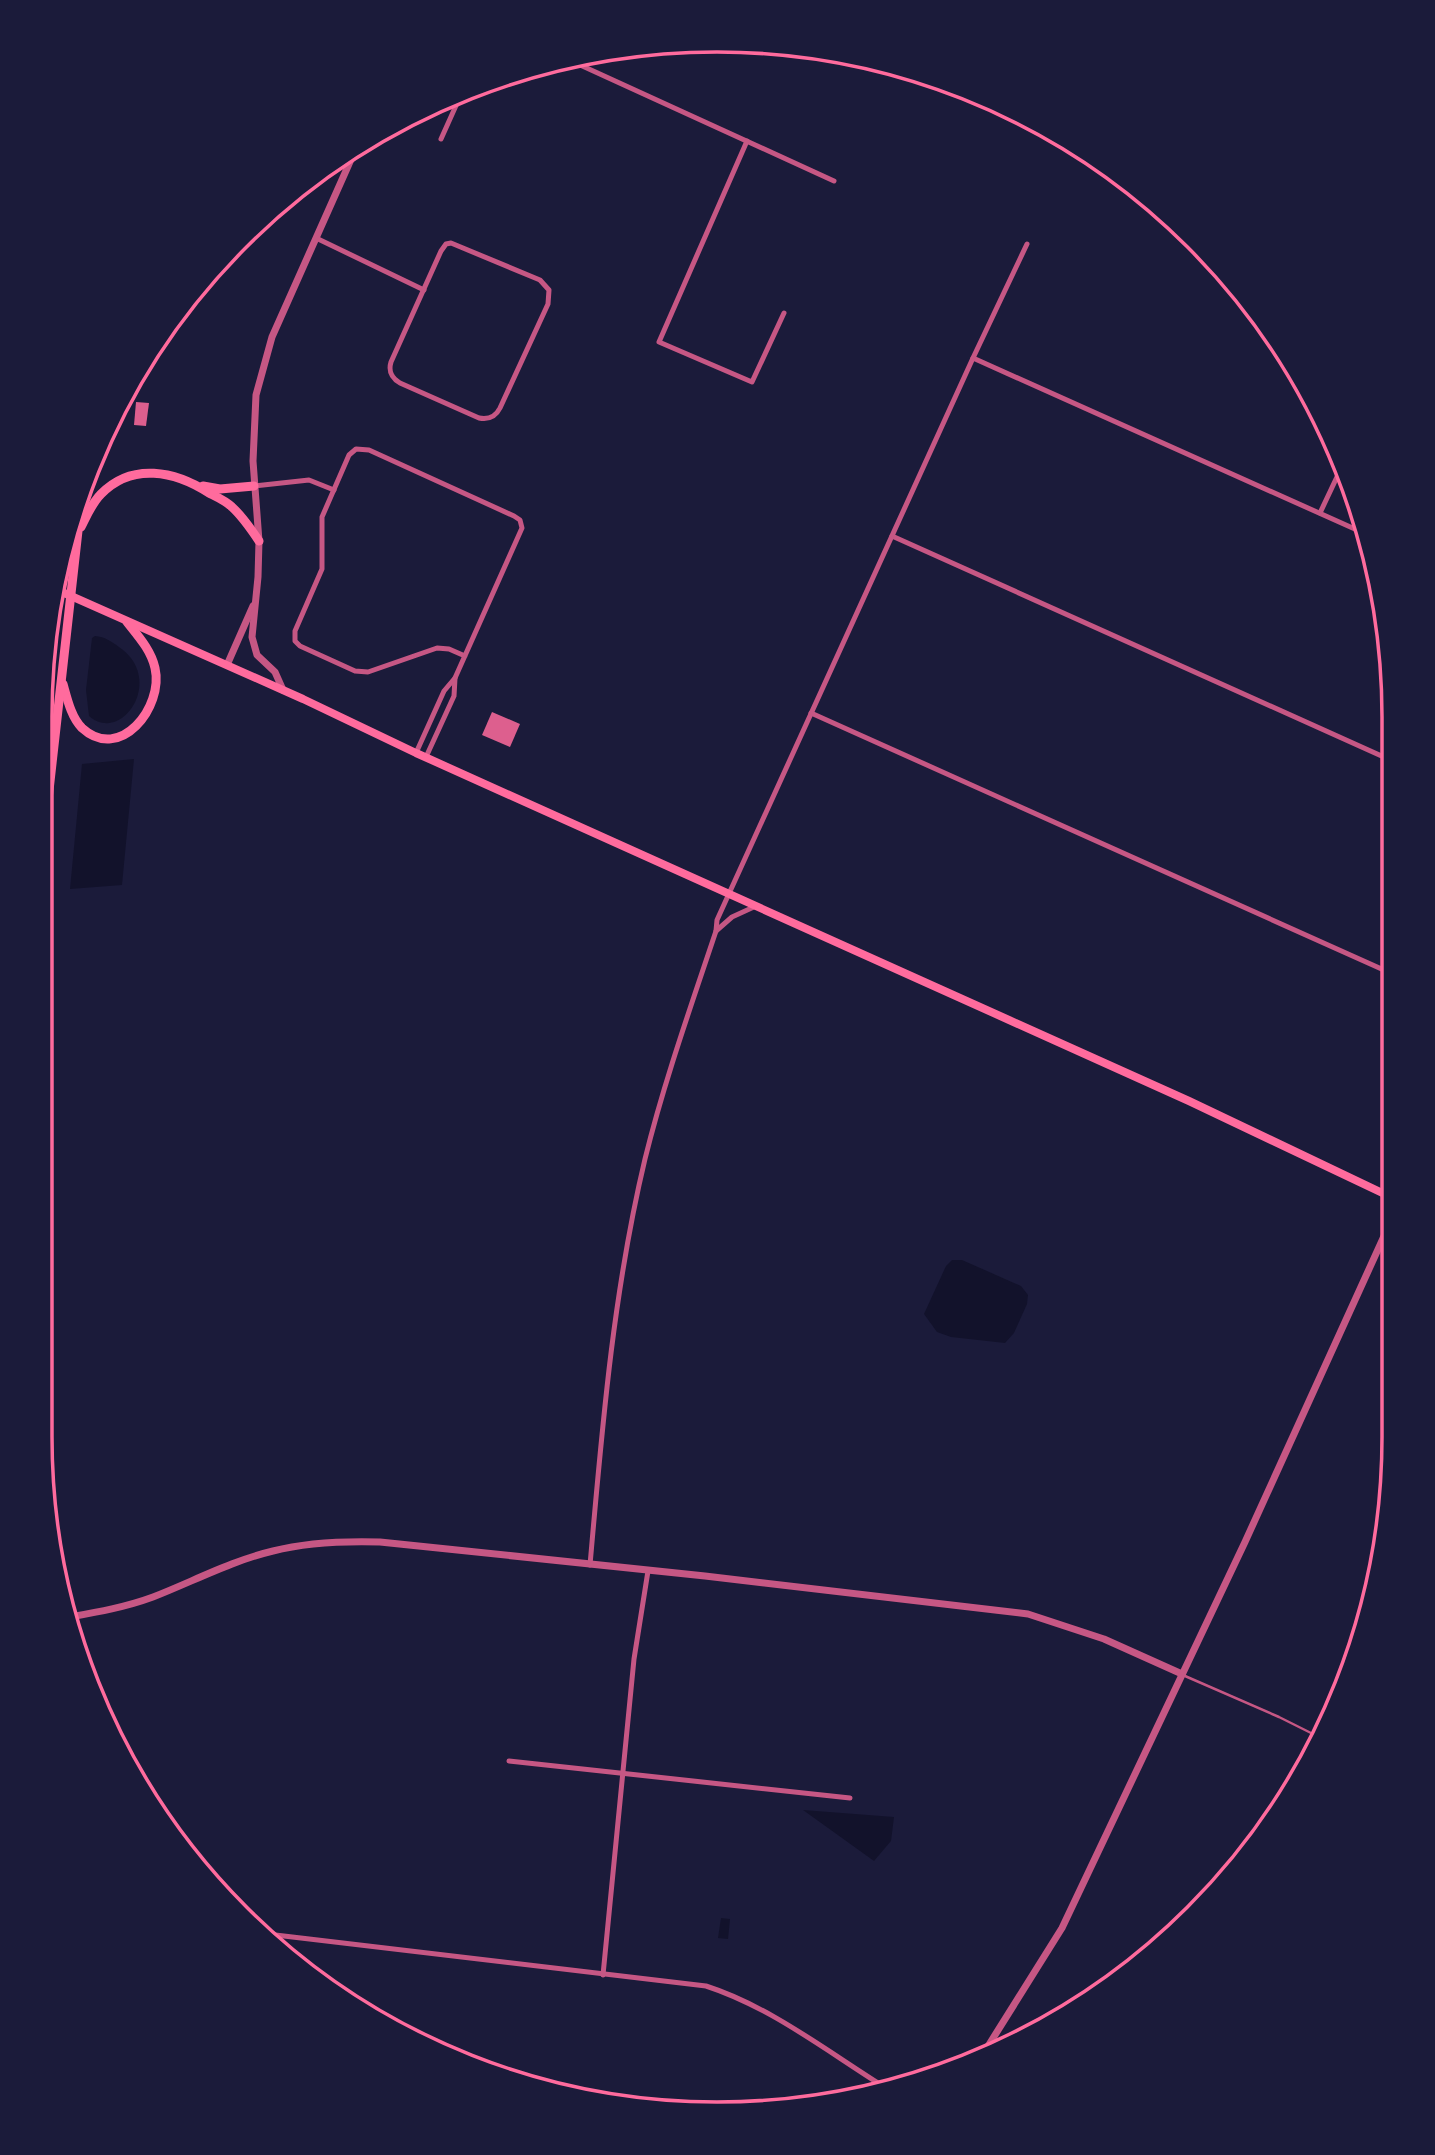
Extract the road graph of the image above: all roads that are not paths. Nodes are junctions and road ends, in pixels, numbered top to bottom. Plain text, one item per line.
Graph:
1 (583, 66) edge
2 (456, 106) edge
3 (441, 139) dead end
4 (747, 141) junction
5 (349, 164) edge
6 (834, 181) dead end
7 (316, 239) junction
8 (1027, 244) dead end
9 (424, 290) junction
10 (784, 313) dead end
11 (972, 358) junction
12 (1337, 477) edge
13 (198, 486) junction
14 (254, 486) junction
15 (334, 490) junction
16 (1320, 513) junction
17 (1355, 529) edge
18 (80, 531) edge
19 (78, 536) edge
20 (892, 536) junction
21 (259, 541) junction
22 (64, 593) edge
23 (71, 596) junction
24 (256, 599) junction
25 (127, 622) junction
26 (465, 656) junction
27 (227, 665) junction
28 (455, 678) junction
29 (62, 681) junction
30 (283, 690) junction
31 (811, 713) junction
32 (416, 753) junction
33 (1382, 756) edge
34 (426, 757) junction
35 (52, 767) edge
36 (728, 893) junction
37 (756, 906) junction
38 (716, 930) junction
39 (1382, 969) edge
40 (1382, 1193) edge
41 (1382, 1240) edge
42 (590, 1565) junction
43 (648, 1571) junction
44 (77, 1616) edge
45 (1182, 1674) junction
46 (1313, 1734) edge
47 (509, 1761) dead end
48 (623, 1774) junction
49 (850, 1798) dead end
50 (277, 1935) edge
51 (603, 1975) junction
52 (989, 2044) edge
53 (878, 2083) edge

1 - 4 street
2 - 3 street
4 - 6 street
4 - 10 street
5 - 7 street
7 - 9 street
7 - 14 street
8 - 11 street
9 - 9 street
11 - 16 street
11 - 20 street
12 - 16 street
13 - 14 highway
13 - 18 highway
13 - 21 highway
14 - 15 street
14 - 21 street
15 - 26 street
15 - 26 street
16 - 17 street
19 - 23 highway
20 - 31 street
20 - 33 street
21 - 24 street
22 - 23 main road
23 - 25 main road
23 - 29 highway
24 - 27 street
24 - 30 street
25 - 27 main road
25 - 29 highway
26 - 28 street
27 - 30 main road
28 - 32 street
28 - 34 street
29 - 35 highway
30 - 32 main road
31 - 36 street
31 - 39 street
32 - 34 main road
34 - 36 main road
36 - 37 main road
36 - 38 street
37 - 38 street
37 - 40 main road
38 - 42 street
41 - 45 street
42 - 43 street
42 - 44 street
43 - 45 street
43 - 48 street
45 - 46 lane
45 - 52 street
47 - 48 street
48 - 49 street
48 - 51 street
50 - 51 street
51 - 53 street

